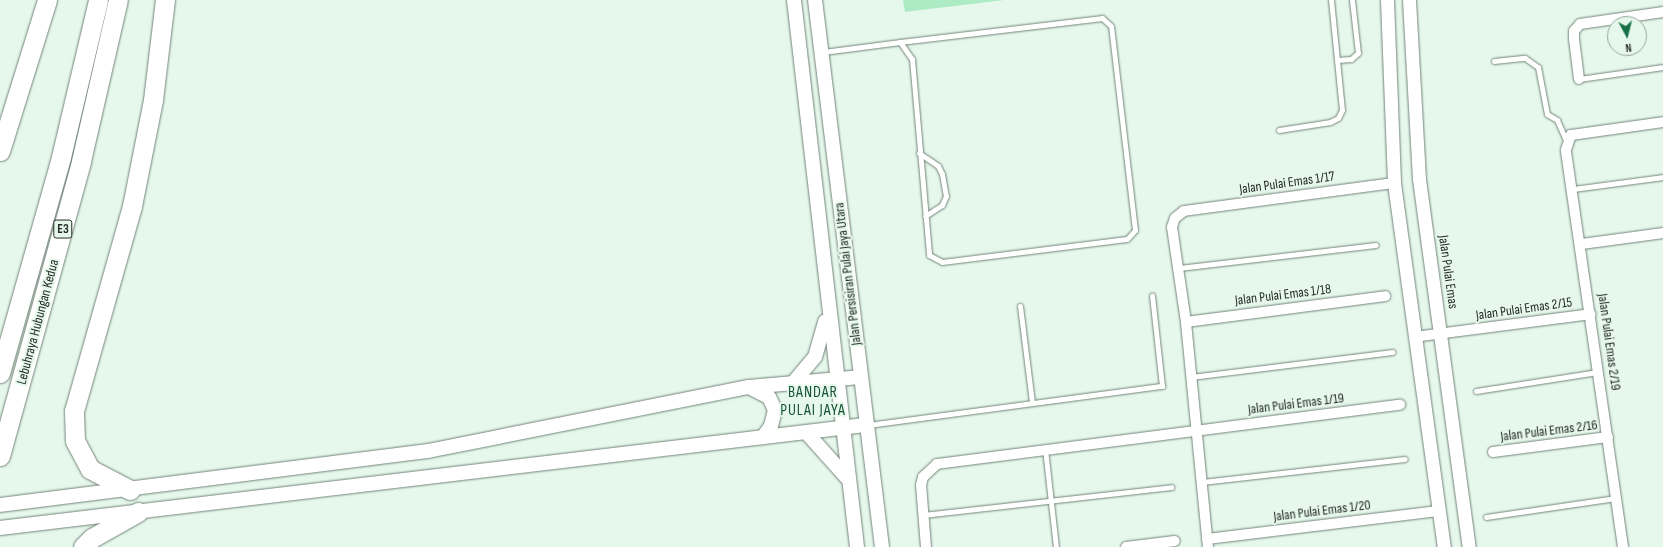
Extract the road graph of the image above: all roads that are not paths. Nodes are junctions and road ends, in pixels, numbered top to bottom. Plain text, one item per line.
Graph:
1 (47, 0) edge
2 (98, 0) edge
3 (118, 0) edge
4 (165, 0) edge
5 (794, 0) edge
6 (815, 0) edge
7 (1330, 0) edge
8 (1352, 0) edge
9 (1387, 0) edge
10 (1409, 0) edge
11 (1663, 12) edge
12 (900, 42) junction
13 (821, 52) junction
14 (1337, 60) junction
15 (1494, 61) dead end
16 (1663, 67) edge
17 (1579, 78) joint
18 (1663, 122) edge
19 (1279, 130) dead end
20 (1567, 142) junction
21 (0, 151) edge
22 (919, 153) junction
23 (1663, 177) edge
24 (1394, 183) junction
25 (1572, 189) junction
26 (925, 216) junction
27 (1663, 233) edge
28 (1582, 244) junction
29 (1376, 245) dead end
30 (1179, 268) junction
31 (1152, 296) dead end
32 (1385, 296) dead end
33 (828, 304) junction
34 (1020, 306) dead end
35 (1591, 314) junction
36 (1186, 322) junction
37 (1441, 335) junction
38 (1414, 338) junction
39 (1392, 352) dead end
40 (1598, 372) junction
41 (0, 373) edge
42 (860, 377) junction
43 (1191, 377) junction
44 (837, 379) junction
45 (793, 383) junction
46 (749, 387) junction
47 (1476, 391) dead end
48 (1032, 402) junction
49 (1400, 405) dead end
50 (866, 425) junction
51 (842, 428) junction
52 (1196, 430) junction
53 (806, 432) junction
54 (763, 437) junction
55 (1608, 437) junction
56 (1045, 449) junction
57 (1493, 452) dead end
58 (0, 456) edge
59 (1405, 459) dead end
60 (848, 479) junction
61 (1202, 482) junction
62 (1171, 486) dead end
63 (130, 490) junction
64 (1616, 498) junction
65 (1051, 500) junction
66 (0, 505) edge
67 (1440, 511) junction
68 (138, 512) junction
69 (923, 515) junction
70 (1486, 517) dead end
71 (0, 528) edge
72 (1174, 541) dead end
73 (1207, 543) edge
74 (83, 547) edge
75 (857, 547) edge
76 (882, 547) edge
77 (926, 547) edge
78 (1056, 547) edge
79 (1126, 547) edge
80 (1444, 547) edge
81 (1469, 547) edge
82 (1623, 547) edge

1 - 21 highway
2 - 41 highway, Lebuhraya Hubungan Kedua / E3
3 - 58 highway, Lebuhraya Hubungan Kedua / E3
4 - 63 highway
5 - 33 main road, Jalan Persisiran Pulai Jaya Utara
6 - 13 main road, Jalan Persisiran Pulai Jaya Utara
7 - 14 lane
8 - 14 lane
9 - 24 street
10 - 37 street, Jalan Pulai Emas
11 - 17 street
12 - 13 lane
12 - 22 lane
12 - 26 lane
13 - 42 main road, Jalan Persisiran Pulai Jaya Utara
14 - 19 lane
15 - 20 lane
16 - 17 lane
18 - 20 street
20 - 25 street, Jalan Pulai Emas 2/19
22 - 26 lane
22 - 26 lane
23 - 25 lane
24 - 30 street, Jalan Pulai Emas 1/17
24 - 38 street
25 - 28 street, Jalan Pulai Emas 2/19
27 - 28 street
28 - 35 street, Jalan Pulai Emas 2/19
29 - 30 lane
30 - 36 street
31 - 48 lane
32 - 36 street, Jalan Pulai Emas 1/18
33 - 44 main road, Jalan Persisiran Pulai Jaya Utara
33 - 45 main road
34 - 48 lane
35 - 37 street, Jalan Pulai Emas 2/15
35 - 40 street, Jalan Pulai Emas 2/19
36 - 43 street
37 - 38 street, Jalan Pulai Emas 2/15
37 - 81 street, Jalan Pulai Emas
38 - 67 street
39 - 43 lane
40 - 47 lane
40 - 55 street, Jalan Pulai Emas 2/19
42 - 44 main road
42 - 50 main road, Jalan Persisiran Pulai Jaya Utara
43 - 52 street
44 - 45 main road
44 - 51 main road, Jalan Persisiran Pulai Jaya Utara
45 - 46 main road
46 - 54 main road
46 - 63 main road
48 - 50 lane
49 - 52 street, Jalan Pulai Emas 1/19
50 - 51 main road
50 - 76 main road, Jalan Persisiran Pulai Jaya Utara
51 - 53 main road
51 - 60 main road, Jalan Persisiran Pulai Jaya Utara
52 - 56 street, Jalan Pulai Emas 1/19
52 - 61 street
53 - 54 main road
53 - 60 main road
54 - 68 main road
55 - 57 street, Jalan Pulai Emas 2/16
55 - 64 street, Jalan Pulai Emas 2/19
56 - 65 lane
56 - 69 street, Jalan Pulai Emas 1/19
59 - 61 lane
60 - 75 main road, Jalan Persisiran Pulai Jaya Utara
61 - 73 street
62 - 65 lane
63 - 66 main road
64 - 70 lane
64 - 82 street, Jalan Pulai Emas 2/19
65 - 69 lane
65 - 78 lane
67 - 73 street, Jalan Pulai Emas 1/20
67 - 80 street
68 - 71 main road
68 - 74 highway
69 - 77 street
72 - 79 street

